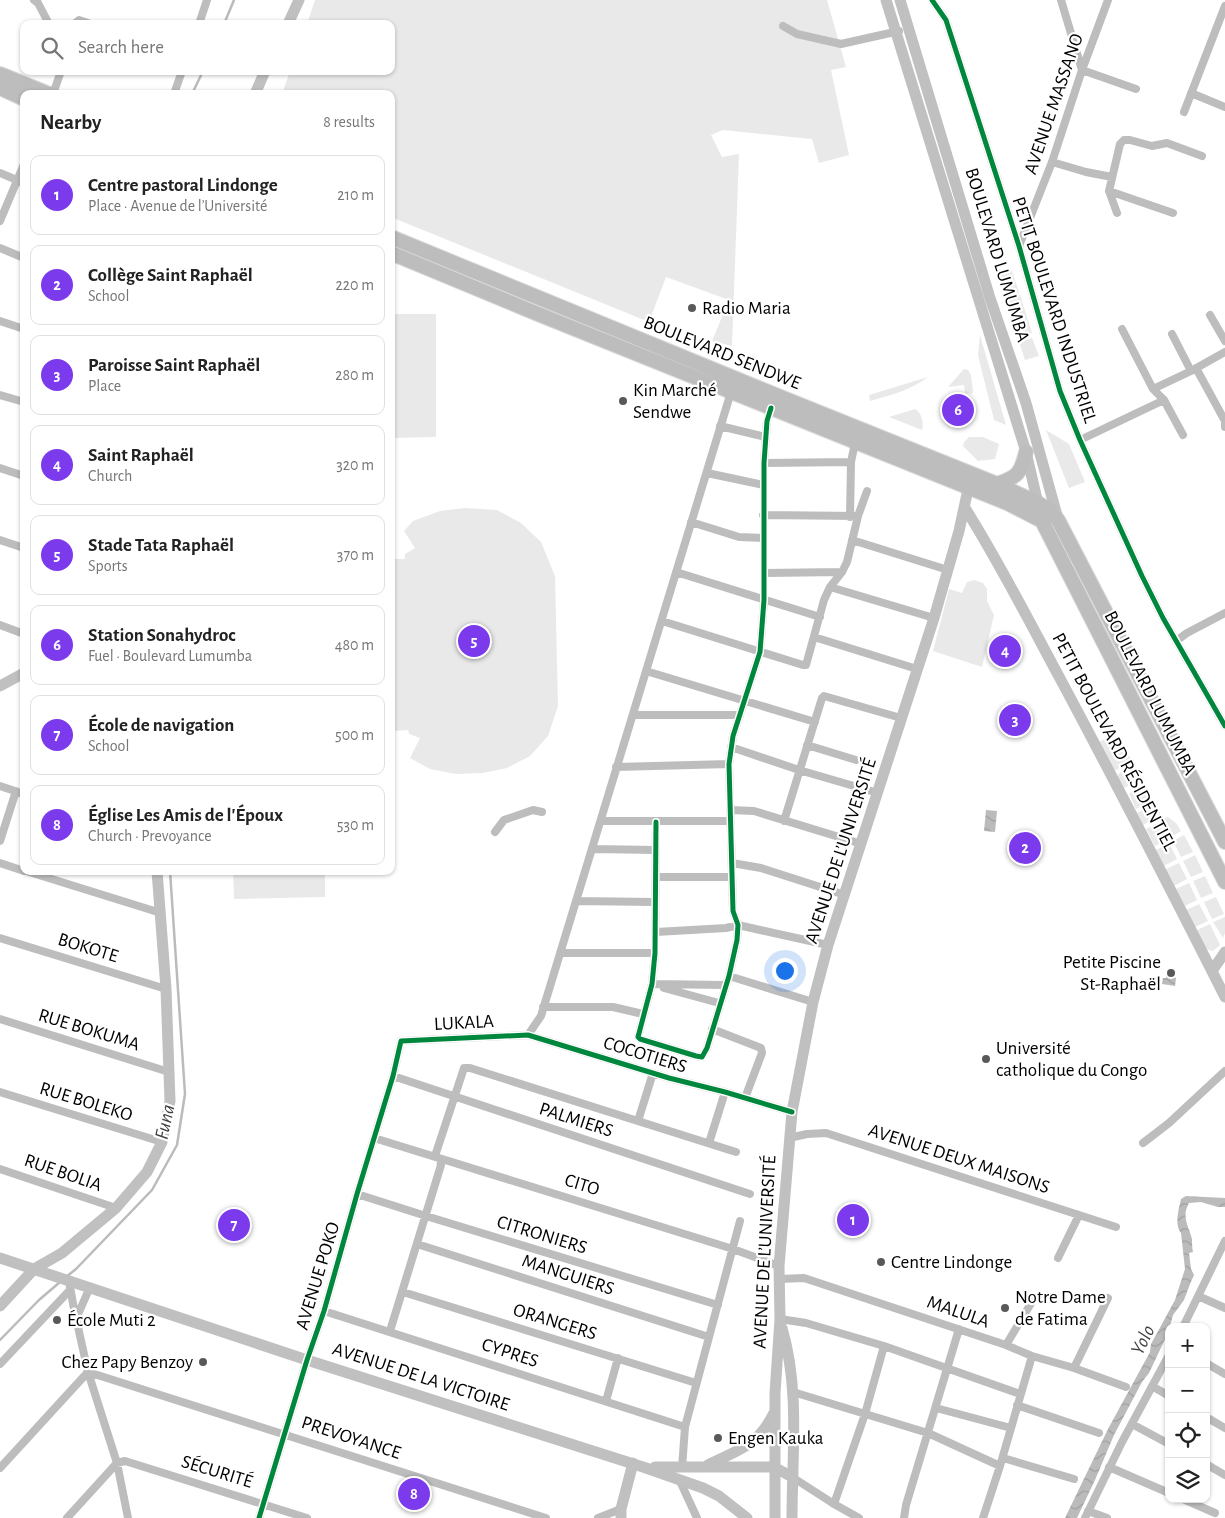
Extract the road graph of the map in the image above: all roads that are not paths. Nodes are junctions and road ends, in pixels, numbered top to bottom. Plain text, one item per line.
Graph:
1 (34, 0) edge
2 (207, 0) edge
3 (299, 0) edge
4 (886, 0) edge
5 (900, 0) edge
6 (932, 0) edge
7 (1061, 0) edge
8 (1108, 0) edge
9 (1225, 6) edge
10 (47, 20) edge
11 (200, 20) edge
12 (290, 20) edge
13 (783, 26) dead end
14 (909, 28) junction
15 (895, 32) junction
16 (1082, 70) junction
17 (0, 74) edge
18 (59, 75) edge
19 (181, 75) edge
20 (264, 75) edge
21 (0, 88) edge
22 (1136, 88) dead end
23 (41, 90) edge
24 (53, 90) edge
25 (175, 90) edge
26 (257, 90) edge
27 (1191, 93) junction
28 (20, 97) edge
29 (1225, 107) edge
30 (1184, 112) dead end
31 (1202, 156) dead end
32 (1052, 162) junction
33 (0, 173) edge
34 (1112, 177) junction
35 (20, 182) edge
36 (1109, 191) junction
37 (1117, 213) dead end
38 (1174, 213) dead end
39 (0, 221) edge
40 (395, 239) edge
41 (1018, 246) junction
42 (0, 248) edge
43 (395, 255) edge
44 (20, 256) edge
45 (1210, 315) dead end
46 (0, 322) edge
47 (20, 328) edge
48 (1122, 330) dead end
49 (1172, 334) dead end
50 (1225, 341) edge
51 (1225, 352) edge
52 (1193, 370) junction
53 (1152, 389) junction
54 (731, 392) junction
55 (0, 395) edge
56 (1164, 400) junction
57 (20, 401) edge
58 (771, 408) junction
59 (1225, 421) edge
60 (720, 426) junction
61 (1225, 427) edge
62 (1182, 435) dead end
63 (766, 438) junction
64 (1080, 440) junction
65 (855, 443) junction
66 (1026, 452) junction
67 (851, 462) junction
68 (764, 463) junction
69 (0, 468) edge
70 (707, 473) junction
71 (972, 473) junction
72 (20, 475) edge
73 (997, 484) junction
74 (764, 486) junction
75 (969, 489) junction
76 (866, 491) dead end
77 (1038, 503) junction
78 (965, 508) junction
79 (764, 515) junction
80 (854, 517) junction
81 (1058, 520) junction
82 (1042, 521) junction
83 (691, 522) junction
84 (764, 538) junction
85 (0, 540) edge
86 (852, 540) junction
87 (20, 547) edge
88 (948, 570) junction
89 (676, 572) junction
90 (842, 572) junction
91 (765, 573) junction
92 (830, 587) junction
93 (764, 600) junction
94 (1225, 613) edge
95 (820, 617) junction
96 (934, 618) junction
97 (662, 621) junction
98 (0, 625) edge
99 (20, 631) edge
100 (814, 637) junction
101 (1176, 641) junction
102 (760, 652) junction
103 (917, 669) junction
104 (646, 672) junction
105 (20, 676) edge
106 (0, 686) edge
107 (745, 701) junction
108 (633, 715) junction
109 (740, 715) junction
110 (901, 718) junction
111 (815, 722) junction
112 (1225, 726) edge
113 (807, 745) junction
114 (731, 747) junction
115 (856, 760) dead end
116 (729, 764) junction
117 (616, 768) junction
118 (799, 770) junction
119 (0, 786) edge
120 (20, 793) edge
121 (878, 793) junction
122 (730, 810) junction
123 (542, 812) dead end
124 (601, 820) junction
125 (730, 821) junction
126 (784, 821) junction
127 (656, 822) junction
128 (495, 832) dead end
129 (0, 841) edge
130 (1225, 842) edge
131 (862, 844) junction
132 (593, 849) junction
133 (656, 850) junction
134 (0, 863) edge
135 (732, 863) junction
136 (20, 869) edge
137 (38, 875) edge
138 (157, 875) edge
139 (656, 877) junction
140 (732, 878) junction
141 (1225, 882) edge
142 (845, 895) junction
143 (576, 901) junction
144 (655, 902) junction
145 (161, 913) junction
146 (738, 926) junction
147 (656, 932) junction
148 (0, 938) edge
149 (828, 945) junction
150 (1225, 952) edge
151 (560, 953) junction
152 (655, 954) junction
153 (1212, 971) junction
154 (729, 976) junction
155 (652, 984) junction
156 (725, 984) junction
157 (166, 989) junction
158 (1225, 997) edge
159 (813, 1002) junction
160 (719, 1003) junction
161 (543, 1007) junction
162 (643, 1014) junction
163 (0, 1019) edge
164 (712, 1029) junction
165 (528, 1035) junction
166 (401, 1040) joint
167 (1225, 1071) edge
168 (169, 1072) junction
169 (653, 1073) junction
170 (393, 1076) junction
171 (0, 1092) edge
172 (725, 1092) junction
173 (455, 1097) junction
174 (745, 1098) junction
175 (787, 1111) junction
176 (638, 1121) junction
177 (374, 1138) junction
178 (789, 1138) junction
179 (162, 1142) junction
180 (1144, 1143) dead end
181 (709, 1144) junction
182 (736, 1152) dead end
183 (435, 1156) junction
184 (0, 1169) edge
185 (357, 1194) junction
186 (750, 1194) dead end
187 (116, 1208) junction
188 (1079, 1215) junction
189 (426, 1216) junction
190 (740, 1222) dead end
191 (1116, 1227) dead end
192 (1225, 1241) edge
193 (417, 1244) junction
194 (733, 1248) junction
195 (62, 1253) junction
196 (0, 1258) edge
197 (1058, 1258) dead end
198 (778, 1266) junction
199 (34, 1268) junction
200 (779, 1278) junction
201 (64, 1281) junction
202 (90, 1287) junction
203 (403, 1292) junction
204 (1198, 1296) junction
205 (1108, 1298) dead end
206 (1032, 1300) dead end
207 (718, 1305) junction
208 (0, 1306) edge
209 (1225, 1308) edge
210 (324, 1311) junction
211 (76, 1319) junction
212 (780, 1319) junction
213 (1185, 1323) edge
214 (959, 1329) junction
215 (390, 1331) junction
216 (709, 1337) junction
217 (1006, 1345) junction
218 (884, 1346) junction
219 (1032, 1356) junction
220 (618, 1358) junction
221 (307, 1360) junction
222 (1165, 1362) edge
223 (0, 1364) edge
224 (1210, 1365) edge
225 (1074, 1368) junction
226 (947, 1369) junction
227 (88, 1372) junction
228 (1225, 1374) edge
229 (696, 1383) junction
230 (1152, 1386) junction
231 (1126, 1387) dead end
232 (793, 1392) junction
233 (1020, 1394) junction
234 (1165, 1394) edge
235 (606, 1402) junction
236 (1017, 1405) junction
237 (936, 1408) junction
238 (776, 1410) junction
239 (865, 1414) junction
240 (1210, 1419) edge
241 (1132, 1424) junction
242 (685, 1427) junction
243 (1011, 1428) junction
244 (1225, 1428) edge
245 (928, 1433) junction
246 (1099, 1433) dead end
247 (284, 1434) junction
248 (1165, 1442) edge
249 (1001, 1462) junction
250 (116, 1463) junction
251 (638, 1465) junction
252 (1210, 1466) edge
253 (774, 1467) junction
254 (1109, 1467) junction
255 (0, 1468) edge
256 (682, 1468) junction
257 (704, 1468) junction
258 (1225, 1474) edge
259 (792, 1477) junction
260 (1074, 1479) dead end
261 (679, 1480) junction
262 (1165, 1491) edge
263 (1193, 1503) edge
264 (264, 1504) junction
265 (834, 1504) junction
266 (1215, 1512) dead end
267 (621, 1514) edge
268 (1087, 1515) edge
269 (67, 1518) edge
270 (128, 1518) edge
271 (259, 1518) edge
272 (307, 1518) edge
273 (546, 1518) edge
274 (598, 1518) edge
275 (697, 1518) edge
276 (747, 1518) edge
277 (775, 1518) edge
278 (792, 1518) edge
279 (860, 1518) edge
280 (904, 1518) edge
281 (983, 1518) edge
282 (1107, 1518) edge

1 - 10 street
2 - 11 street
3 - 12 main road
4 - 15 main road, BOULEVARD LUMUMBA
5 - 14 main road, BOULEVARD LUMUMBA
6 - 41 street, PETIT BOULEVARD INDUSTRIEL
7 - 16 street
8 - 16 street, AVENUE MASSANO
9 - 27 street
13 - 15 street
14 - 15 street
14 - 81 main road, BOULEVARD LUMUMBA
15 - 66 main road, BOULEVARD LUMUMBA
16 - 22 street
16 - 32 street, AVENUE MASSANO
17 - 23 highway
18 - 24 street
19 - 25 street
20 - 26 main road
21 - 28 highway
27 - 29 street
27 - 30 street
31 - 34 street
32 - 34 street
32 - 41 street, AVENUE MASSANO
33 - 35 street
34 - 36 street
35 - 39 street
36 - 37 street
36 - 38 street
40 - 71 highway, BOULEVARD SENDWE
41 - 64 street, PETIT BOULEVARD INDUSTRIEL
42 - 44 street
43 - 54 highway, BOULEVARD SENDWE
45 - 50 street
46 - 47 street
48 - 53 street
49 - 52 street
51 - 52 street
52 - 53 street
52 - 59 street
53 - 56 street
54 - 58 highway, BOULEVARD SENDWE
54 - 60 street
55 - 57 street
56 - 62 street
56 - 64 street
58 - 63 street
58 - 65 highway, BOULEVARD SENDWE
59 - 61 street
60 - 63 street
60 - 70 street
63 - 68 street
64 - 101 street, PETIT BOULEVARD INDUSTRIEL
65 - 67 street
65 - 75 highway, BOULEVARD SENDWE
66 - 73 highway
66 - 77 main road, BOULEVARD LUMUMBA
67 - 68 street
67 - 80 street
68 - 74 street
69 - 72 street
70 - 74 street
70 - 83 street
71 - 73 highway, BOULEVARD SENDWE
71 - 75 main road, AVENUE DE L’UNIVERSITÉ
73 - 77 highway, BOULEVARD SENDWE
74 - 79 street
75 - 78 main road, AVENUE DE L’UNIVERSITÉ
75 - 82 highway, BOULEVARD SENDWE
76 - 80 street
77 - 81 highway, BOULEVARD LUMUMBA
77 - 82 main road, BOULEVARD LUMUMBA
78 - 88 main road, AVENUE DE L’UNIVERSITÉ
78 - 153 main road, PETIT BOULEVARD RÉSIDENTIEL
79 - 80 street
79 - 84 street
80 - 86 street
81 - 130 highway, BOULEVARD LUMUMBA
82 - 141 highway, BOULEVARD LUMUMBA
83 - 84 street
83 - 89 street
84 - 91 street
85 - 87 street
86 - 88 street
86 - 90 street
88 - 96 main road, AVENUE DE L’UNIVERSITÉ
89 - 93 street
89 - 97 street
90 - 91 street
90 - 92 street
91 - 93 street
92 - 95 street
92 - 96 street
93 - 95 street
93 - 102 street
94 - 101 street
95 - 100 street
96 - 103 main road, AVENUE DE L’UNIVERSITÉ
97 - 102 street
97 - 104 street
98 - 99 street
100 - 102 street
100 - 103 street
101 - 112 street, PETIT BOULEVARD INDUSTRIEL
102 - 107 street
103 - 110 main road, AVENUE DE L’UNIVERSITÉ
104 - 107 street
104 - 108 street
105 - 106 main road
107 - 109 street
107 - 111 street
108 - 109 street
108 - 117 street
109 - 114 street
110 - 111 street
110 - 121 main road, AVENUE DE L’UNIVERSITÉ
111 - 113 street
113 - 115 street
113 - 118 street
114 - 116 street
114 - 118 street
116 - 117 street
116 - 122 street
117 - 124 street
118 - 121 street
118 - 126 street
119 - 120 street
120 - 129 street
121 - 131 main road, AVENUE DE L’UNIVERSITÉ
122 - 125 street
122 - 126 street
123 - 128 street
124 - 127 street
124 - 132 street
125 - 127 street
125 - 135 street
126 - 131 street
127 - 133 street
131 - 142 main road, AVENUE DE L’UNIVERSITÉ
132 - 133 street
132 - 143 street
133 - 139 street
134 - 136 street
135 - 140 street
135 - 142 street
137 - 145 street
138 - 145 main road
139 - 140 street
139 - 144 street
140 - 146 street
142 - 149 main road, AVENUE DE L’UNIVERSITÉ
143 - 144 street
143 - 151 street
144 - 147 street
145 - 157 main road
146 - 147 street
146 - 149 street
146 - 154 street
147 - 152 street
148 - 157 street, BOKOTE
149 - 159 main road, AVENUE DE L’UNIVERSITÉ
150 - 153 main road
151 - 152 street
151 - 161 street
152 - 155 street
153 - 158 main road, PETIT BOULEVARD RÉSIDENTIEL
154 - 156 street
154 - 159 street
155 - 156 street
155 - 160 street
155 - 162 street
156 - 160 street
157 - 168 main road
159 - 175 main road, AVENUE DE L’UNIVERSITÉ
160 - 164 street
161 - 162 street
161 - 165 street
162 - 164 street
163 - 168 street, RUE BOKUMA
164 - 174 street
165 - 166 street, LUKALA
165 - 169 street, COCOTIERS
166 - 170 street, AVENUE POKO
167 - 180 street
168 - 179 main road
169 - 172 street, COCOTIERS
169 - 176 street
170 - 173 street, PALMIERS
170 - 177 street, AVENUE POKO
171 - 179 street, RUE BOLEKO
172 - 174 street, COCOTIERS
172 - 181 street
173 - 176 street
173 - 183 street
173 - 186 street, PALMIERS
174 - 175 street, COCOTIERS
175 - 178 main road, AVENUE DE L’UNIVERSITÉ
176 - 181 street
177 - 183 street, CITO
177 - 185 street, AVENUE POKO
178 - 188 street, AVENUE DEUX MAISONS
178 - 198 main road, AVENUE DE L’UNIVERSITÉ
179 - 187 main road
181 - 182 street
183 - 189 street
183 - 194 street, CITO
184 - 187 street, RUE BOLIA
185 - 189 street, CITRONIERS
185 - 210 street, AVENUE POKO
187 - 195 main road
188 - 191 street, AVENUE DEUX MAISONS
188 - 197 street
189 - 193 street
189 - 207 street, CITRONIERS
190 - 194 street
192 - 204 street
193 - 203 street
193 - 216 street, MANGUIERS
194 - 198 street, CITO
194 - 207 street
195 - 199 main road
195 - 201 main road
196 - 199 main road, AVENUE DE LA VICTOIRE
198 - 200 main road, AVENUE DE L’UNIVERSITÉ
199 - 201 main road, AVENUE DE LA VICTOIRE
199 - 208 main road
200 - 212 main road, AVENUE DE L’UNIVERSITÉ
200 - 214 street, MALULA
201 - 202 main road, AVENUE DE LA VICTOIRE
201 - 211 street
201 - 223 street
202 - 211 street
202 - 221 main road, AVENUE DE LA VICTOIRE
203 - 215 street
203 - 220 street, ORANGERS
204 - 209 street
204 - 213 street
205 - 225 street
206 - 217 street
207 - 216 street
210 - 215 street, CYPRES
210 - 221 street, AVENUE POKO
211 - 227 street
212 - 218 street
212 - 232 main road
212 - 238 main road, AVENUE DE L’UNIVERSITÉ
214 - 217 street, MALULA
214 - 226 street
215 - 235 street, CYPRES
216 - 229 street
217 - 219 street, MALULA
218 - 226 street
218 - 239 street
219 - 225 street, MALULA
219 - 233 street
220 - 229 street, ORANGERS
220 - 235 street
221 - 247 street, AVENUE POKO
221 - 251 main road, AVENUE DE LA VICTOIRE
222 - 230 street
224 - 228 street
225 - 231 street, MALULA
226 - 233 street
226 - 237 street
227 - 247 street, PREVOYANCE
227 - 250 street
227 - 255 street
229 - 242 street
230 - 234 street
230 - 241 street
232 - 239 street
232 - 259 main road
233 - 236 street
235 - 242 street, CYPRES
236 - 243 street
236 - 246 street
237 - 243 street
237 - 245 street
238 - 253 main road, AVENUE DE L’UNIVERSITÉ
238 - 257 main road
239 - 245 street
239 - 265 street
240 - 244 street
241 - 248 street
241 - 254 street
242 - 256 street
243 - 249 street
245 - 249 street
245 - 280 street
247 - 264 street, AVENUE POKO
247 - 273 street, PREVOYANCE
249 - 260 street
249 - 281 street
250 - 264 street, SÉCURITÉ
250 - 269 street
250 - 270 street
251 - 256 main road
251 - 261 main road
251 - 267 main road
252 - 258 street
253 - 257 main road
253 - 259 main road
253 - 277 main road, AVENUE DE L’UNIVERSITÉ
254 - 262 street
254 - 268 street
256 - 257 main road
259 - 265 street
259 - 278 main road
261 - 275 street
261 - 276 main road
263 - 266 street
264 - 271 street, AVENUE POKO
264 - 272 street, SÉCURITÉ
265 - 279 street
267 - 274 street
268 - 282 street

